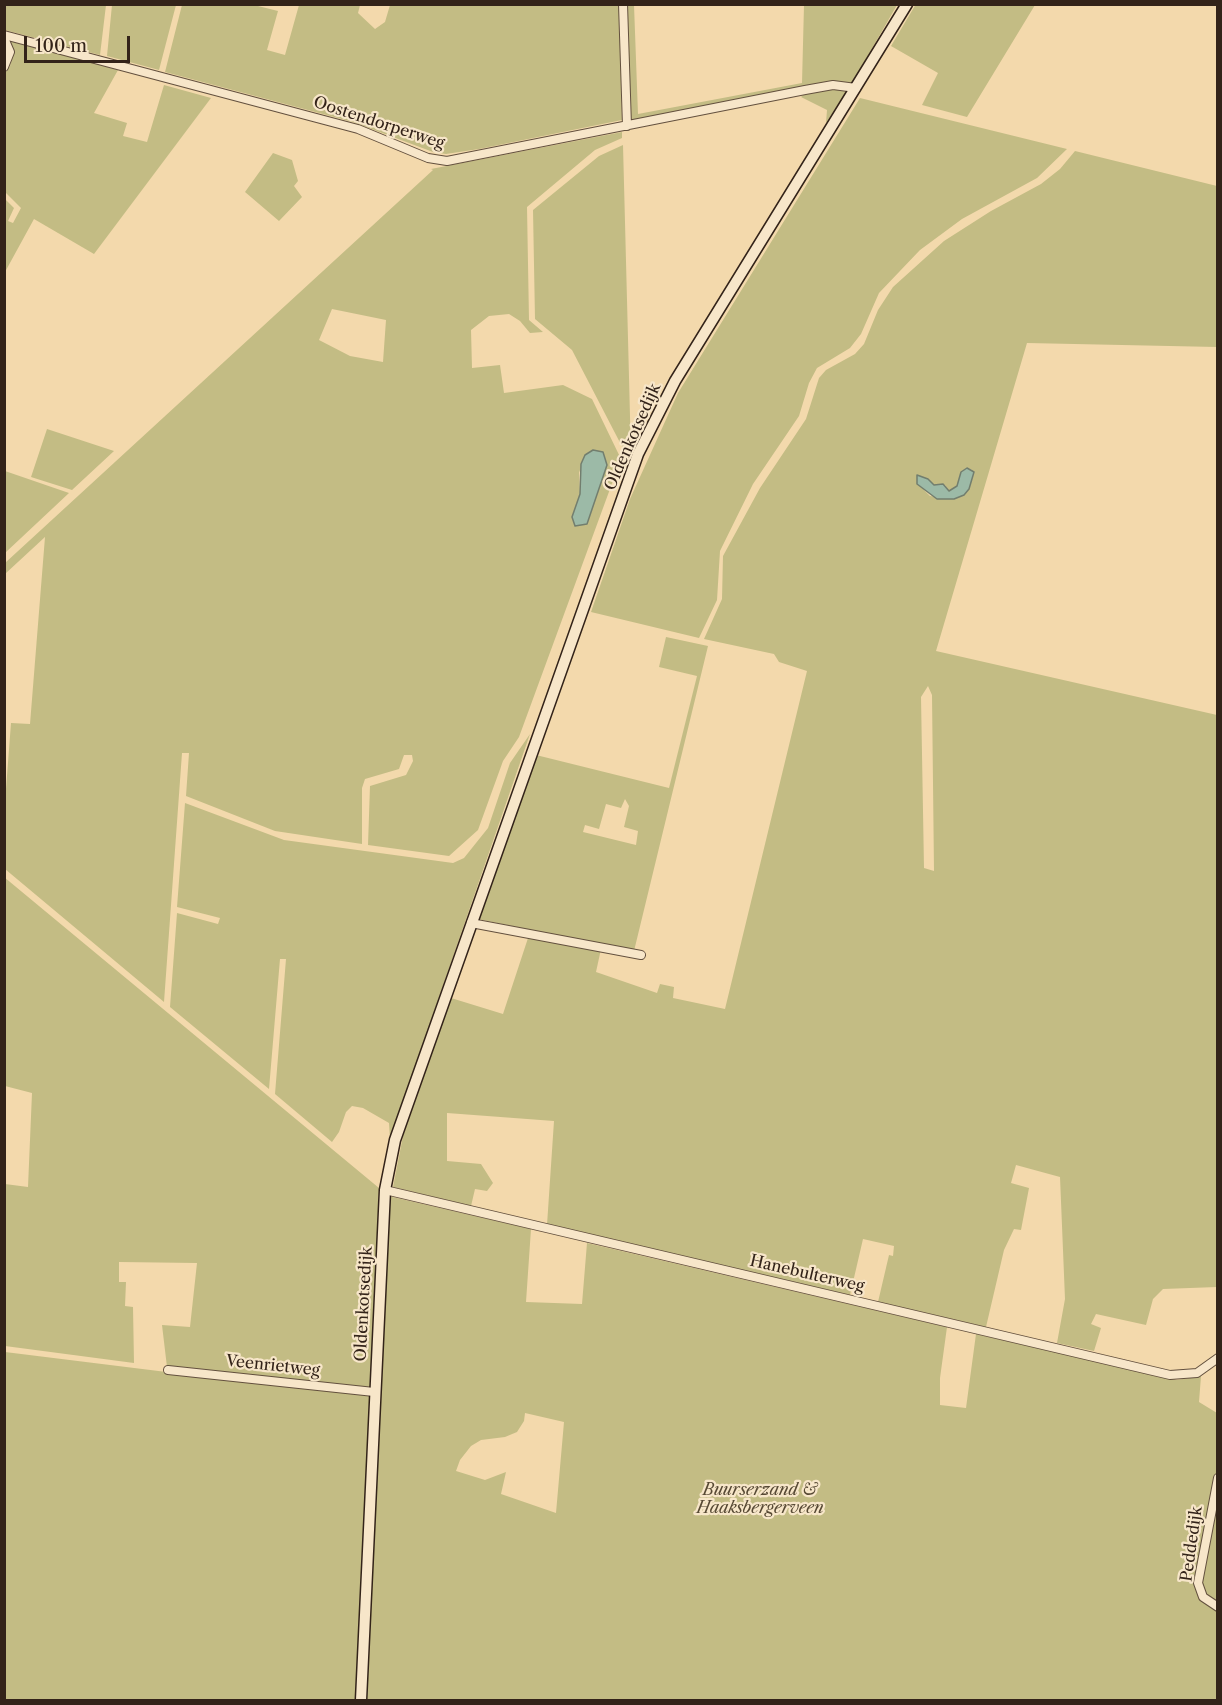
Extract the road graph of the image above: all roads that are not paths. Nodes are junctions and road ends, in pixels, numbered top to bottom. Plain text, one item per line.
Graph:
1 (623, 4) edge
2 (908, 4) edge
3 (4, 37) edge
4 (4, 67) edge
5 (856, 88) junction
6 (627, 126) junction
7 (471, 922) junction
8 (641, 955) dead end
9 (385, 1190) junction
10 (1218, 1358) edge
11 (168, 1370) dead end
12 (374, 1392) junction
13 (1218, 1478) edge
14 (1218, 1607) edge
15 (361, 1701) edge

1 - 6 street
2 - 5 street, Oldenkotsedijk
3 - 4 street
3 - 6 street, Oostendorperweg
5 - 6 street, Oostendorperweg
5 - 7 street, Oldenkotsedijk
7 - 8 street
7 - 9 street, Oldenkotsedijk
9 - 10 street, Hanebulterweg
9 - 12 street, Oldenkotsedijk
11 - 12 street, Veenrietweg
12 - 15 street, Oldenkotsedijk
13 - 14 street, Peddedijk

